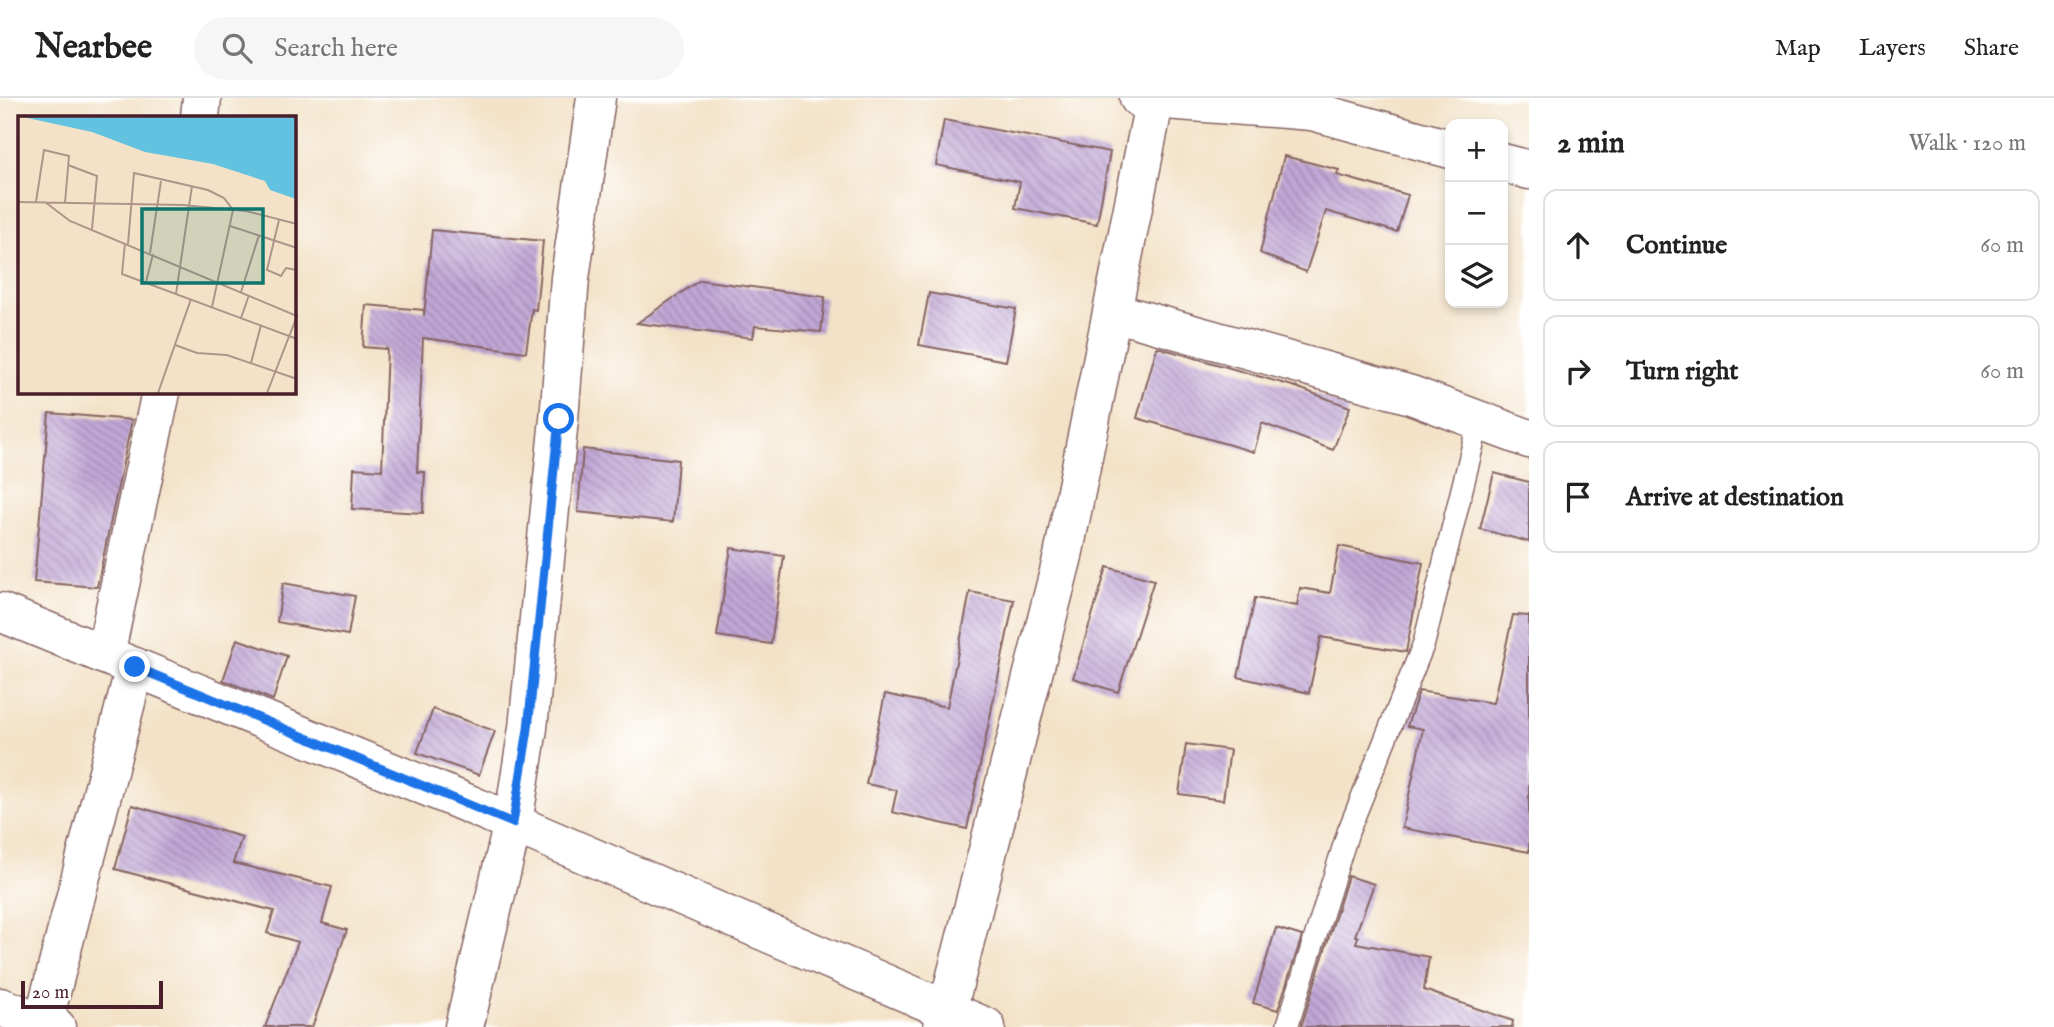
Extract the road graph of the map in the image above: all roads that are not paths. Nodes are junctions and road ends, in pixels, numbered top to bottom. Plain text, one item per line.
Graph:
1 (202, 98) edge
2 (596, 98) edge
3 (1150, 99) edge
4 (200, 116) edge
5 (1445, 148) edge
6 (1508, 164) edge
7 (1529, 170) edge
8 (1113, 313) junction
9 (161, 394) edge
10 (1479, 420) junction
11 (1529, 439) edge
12 (0, 612) edge
13 (120, 661) junction
14 (513, 823) junction
15 (0, 1007) edge
16 (945, 1018) edge
17 (50, 1025) edge
18 (464, 1027) edge
19 (986, 1027) edge
20 (1287, 1027) edge

1 - 4 street
2 - 14 street
3 - 5 street
3 - 8 street
6 - 7 street
8 - 10 street
8 - 16 street
9 - 13 street
10 - 11 street
10 - 20 lane
12 - 13 street
13 - 14 street
13 - 17 street
14 - 16 street
14 - 18 street
15 - 17 street
16 - 19 street

